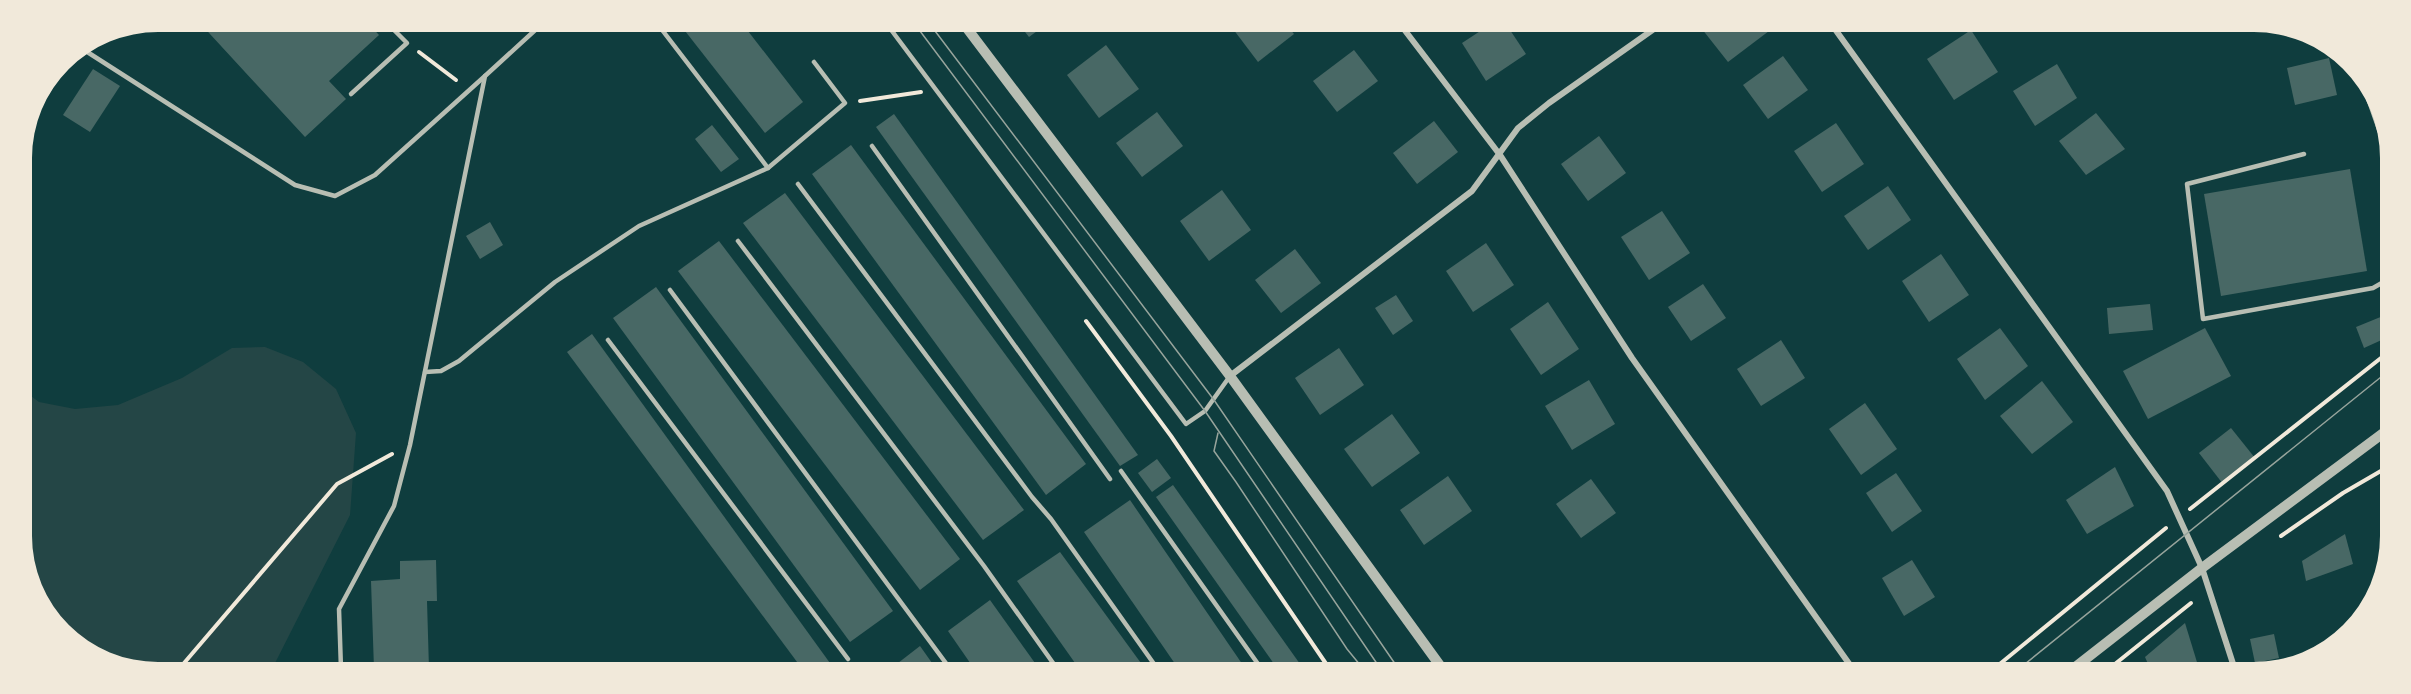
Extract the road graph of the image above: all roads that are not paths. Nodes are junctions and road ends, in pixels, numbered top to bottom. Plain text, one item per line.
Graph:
1 (396, 32) edge
2 (533, 32) edge
3 (664, 32) edge
4 (893, 32) edge
5 (970, 32) edge
6 (1406, 32) edge
7 (1650, 32) edge
8 (1837, 32) edge
9 (88, 53) edge
10 (814, 62) dead end
11 (485, 75) junction
12 (351, 94) dead end
13 (872, 146) dead end
14 (2304, 154) dead end
15 (1500, 155) junction
16 (768, 168) junction
17 (798, 184) dead end
18 (738, 242) dead end
19 (2380, 284) edge
20 (670, 290) dead end
21 (608, 340) dead end
22 (425, 372) junction
23 (1230, 376) junction
24 (2380, 435) edge
25 (1121, 471) dead end
26 (1110, 478) dead end
27 (2202, 568) junction
28 (848, 659) dead end
29 (341, 662) edge
30 (945, 662) edge
31 (1052, 662) edge
32 (1153, 662) edge
33 (1257, 662) edge
34 (1437, 662) edge
35 (1848, 662) edge
36 (2082, 662) edge
37 (2232, 662) edge

1 - 12 lane
2 - 11 lane
3 - 16 lane
4 - 23 lane
5 - 23 street
6 - 15 street
7 - 15 street
8 - 27 street
9 - 11 lane
10 - 16 lane
11 - 22 lane
13 - 26 lane
14 - 19 lane
15 - 23 street
15 - 35 street
16 - 22 lane
17 - 32 lane
18 - 31 lane
20 - 30 lane
21 - 28 lane
22 - 29 lane
23 - 34 street
24 - 27 street
25 - 33 lane
27 - 36 street
27 - 37 street

